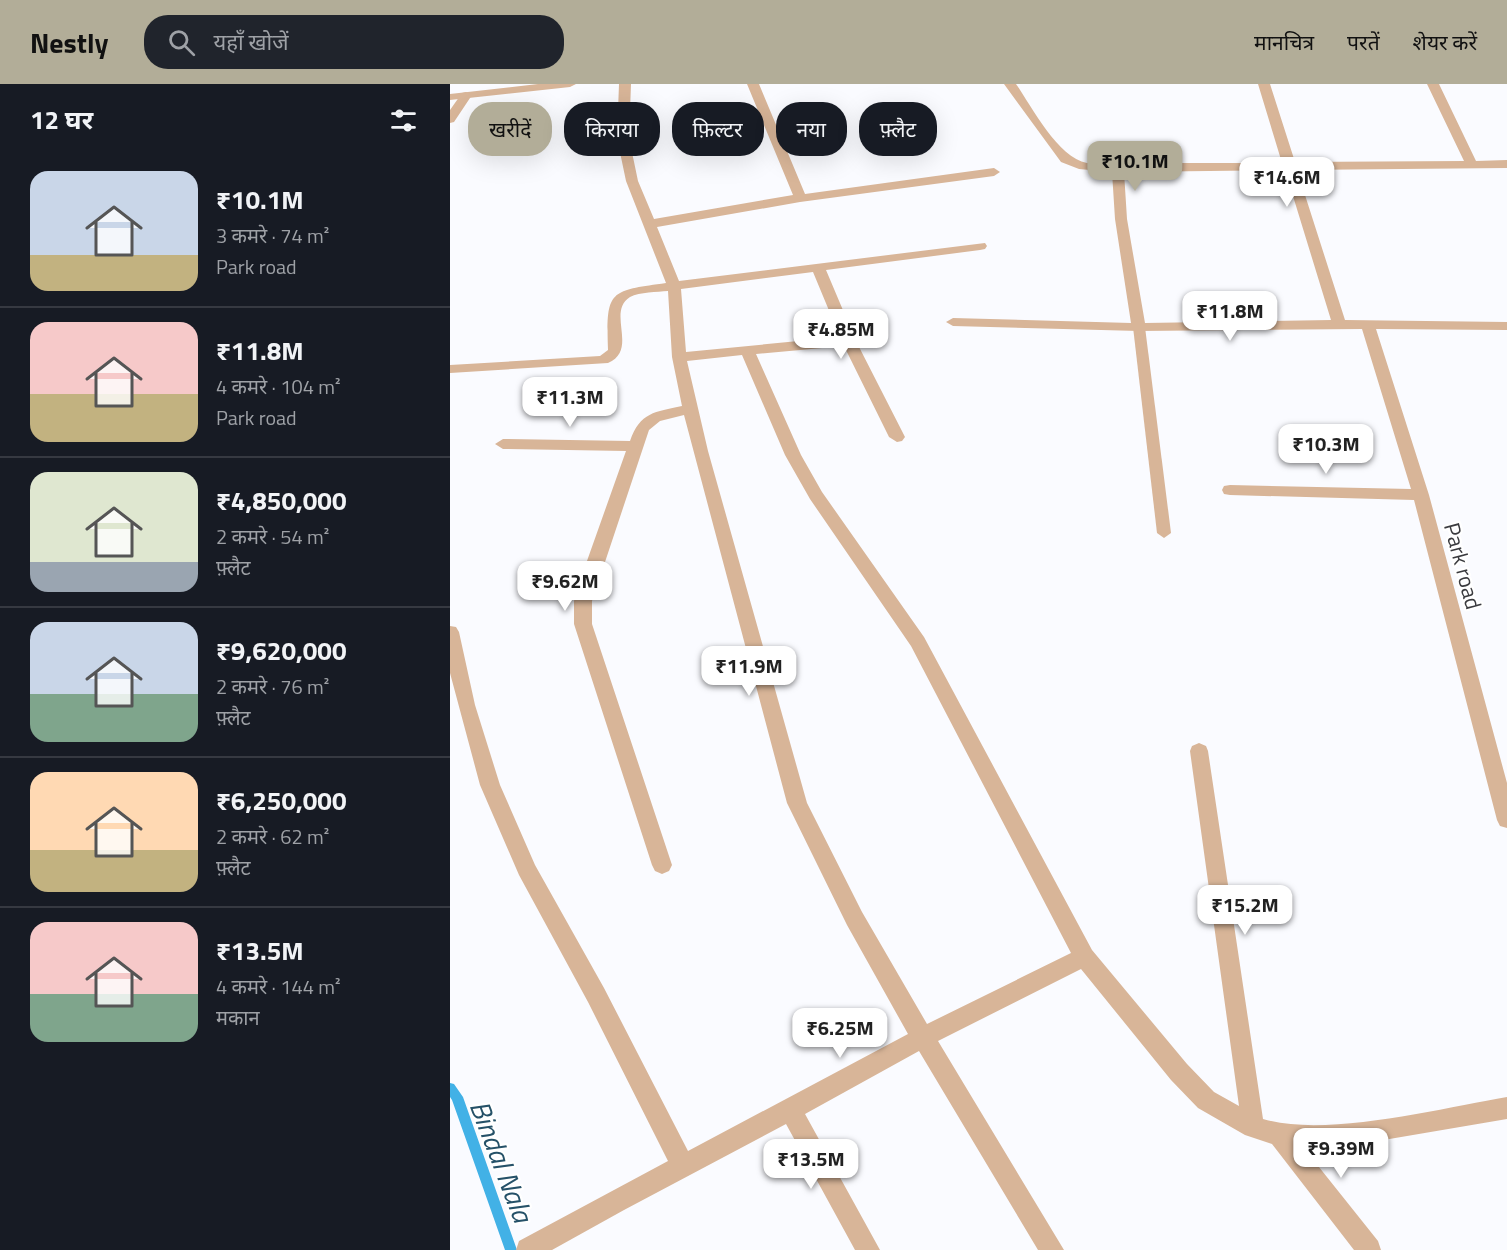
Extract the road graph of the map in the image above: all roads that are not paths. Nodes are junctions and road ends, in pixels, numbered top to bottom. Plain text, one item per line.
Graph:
1 (570, 84) edge
2 (624, 84) edge
3 (753, 84) edge
4 (1010, 84) edge
5 (1264, 84) edge
6 (1433, 84) edge
7 (501, 88) edge
8 (466, 95) junction
9 (450, 97) edge
10 (450, 119) edge
11 (1507, 164) edge
12 (1472, 165) junction
13 (1290, 167) junction
14 (1118, 168) junction
15 (994, 172) dead end
16 (800, 198) junction
17 (649, 224) junction
18 (980, 246) dead end
19 (818, 268) junction
20 (674, 285) junction
21 (953, 322) dead end
22 (1339, 324) junction
23 (1368, 325) junction
24 (1507, 326) edge
25 (1139, 327) junction
26 (849, 341) junction
27 (747, 350) junction
28 (679, 357) junction
29 (450, 369) edge
30 (691, 409) junction
31 (897, 437) dead end
32 (503, 444) dead end
33 (636, 446) junction
34 (1230, 490) dead end
35 (1420, 495) junction
36 (1164, 534) dead end
37 (450, 632) edge
38 (1199, 751) dead end
39 (1507, 820) edge
40 (662, 865) dead end
41 (1084, 957) junction
42 (922, 1038) junction
43 (1507, 1108) edge
44 (790, 1110) junction
45 (1253, 1127) junction
46 (1279, 1135) junction
47 (683, 1166) junction
48 (528, 1250) edge
49 (868, 1250) edge
50 (1052, 1250) edge
51 (1369, 1250) edge

1 - 7 street
2 - 17 street
3 - 16 street
4 - 14 street
5 - 13 street
6 - 12 street
7 - 8 street
8 - 9 street
8 - 10 street
11 - 12 street
12 - 13 street
13 - 14 street
13 - 22 street
14 - 25 street
15 - 16 street
16 - 17 street
17 - 20 street
18 - 19 street
19 - 20 street
19 - 26 street
20 - 28 street
20 - 29 street
21 - 25 street
22 - 23 street
22 - 25 street
23 - 24 street
23 - 35 street, Park road
25 - 36 lane
26 - 27 street
26 - 31 street
27 - 28 street
27 - 41 street
28 - 30 street
30 - 33 street
30 - 42 street
32 - 33 street
33 - 40 street
34 - 35 street
35 - 39 street, Park road
37 - 47 street
38 - 45 street
41 - 42 street
41 - 45 street
42 - 44 street
42 - 50 street
43 - 46 street
44 - 47 street
44 - 49 street
45 - 46 street
46 - 51 street
47 - 48 street

